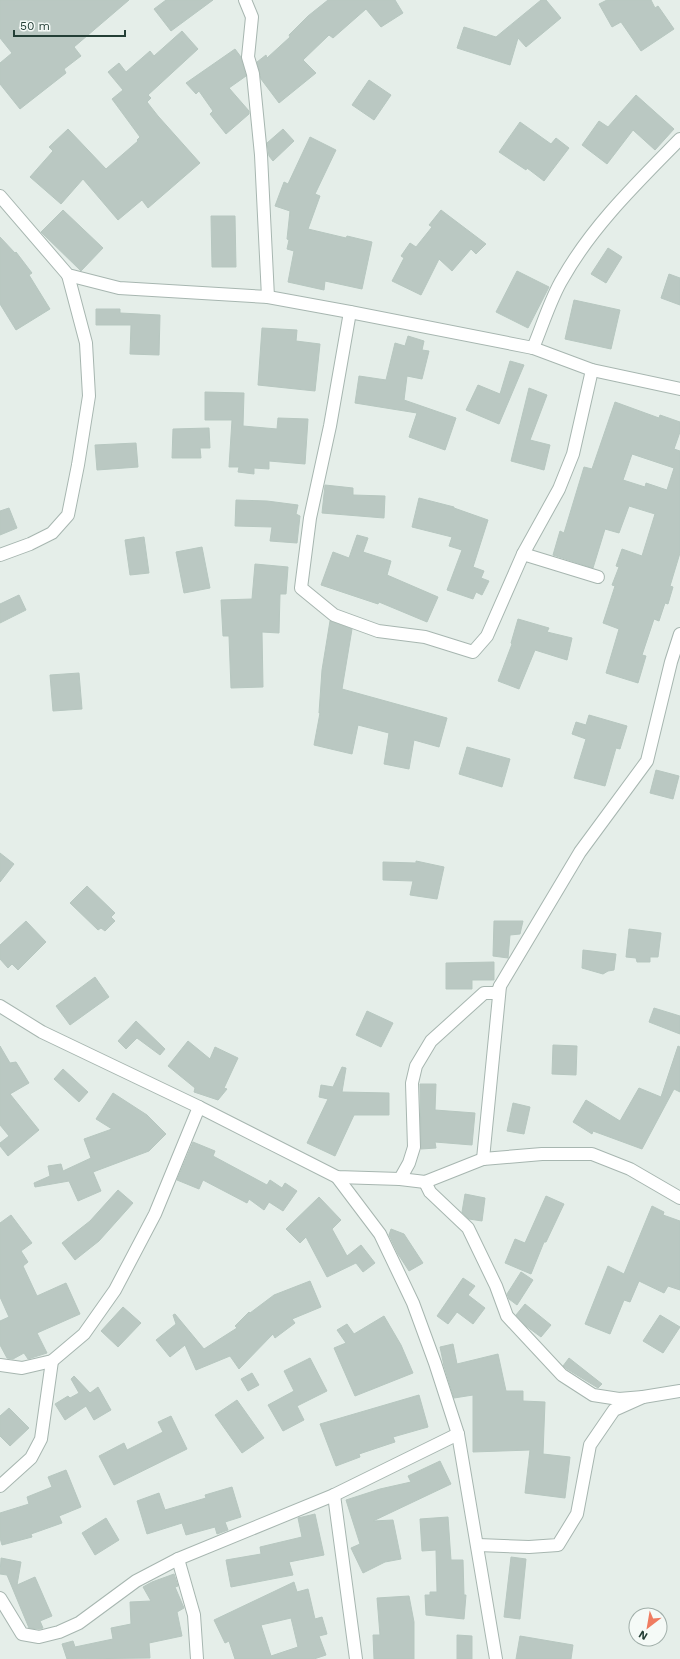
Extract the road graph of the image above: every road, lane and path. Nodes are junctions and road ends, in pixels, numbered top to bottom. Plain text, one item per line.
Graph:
1 (245, 0) edge
2 (680, 139) edge
3 (0, 196) edge
4 (68, 275) junction
5 (268, 297) junction
6 (350, 312) junction
7 (533, 348) junction
8 (592, 370) junction
9 (680, 389) edge
10 (523, 554) junction
11 (0, 555) edge
12 (598, 577) dead end
13 (680, 634) edge
14 (500, 986) junction
15 (2, 1009) edge
16 (199, 1107) junction
17 (483, 1159) junction
18 (338, 1177) junction
19 (400, 1179) junction
20 (424, 1182) junction
21 (680, 1198) edge
22 (52, 1361) junction
23 (0, 1365) edge
24 (680, 1391) edge
25 (643, 1397) junction
26 (458, 1434) junction
27 (0, 1486) edge
28 (334, 1494) junction
29 (478, 1545) junction
30 (178, 1559) junction
31 (0, 1598) edge
32 (197, 1659) edge
33 (356, 1659) edge
34 (496, 1659) edge

1 - 5 street
2 - 7 street
3 - 4 street
4 - 5 street
4 - 11 street
5 - 6 street
6 - 7 street
6 - 10 street
7 - 8 street
8 - 9 street
8 - 10 street
10 - 12 street
13 - 14 street
14 - 17 street
14 - 19 street
15 - 16 street
16 - 18 street
16 - 22 street
17 - 20 street
17 - 21 street
18 - 19 street
18 - 26 street
19 - 20 street
20 - 25 street
22 - 23 street
22 - 27 street
24 - 25 street
25 - 29 street
26 - 28 street
26 - 29 street
28 - 30 street
28 - 33 street
29 - 34 street
30 - 31 street
30 - 32 street

